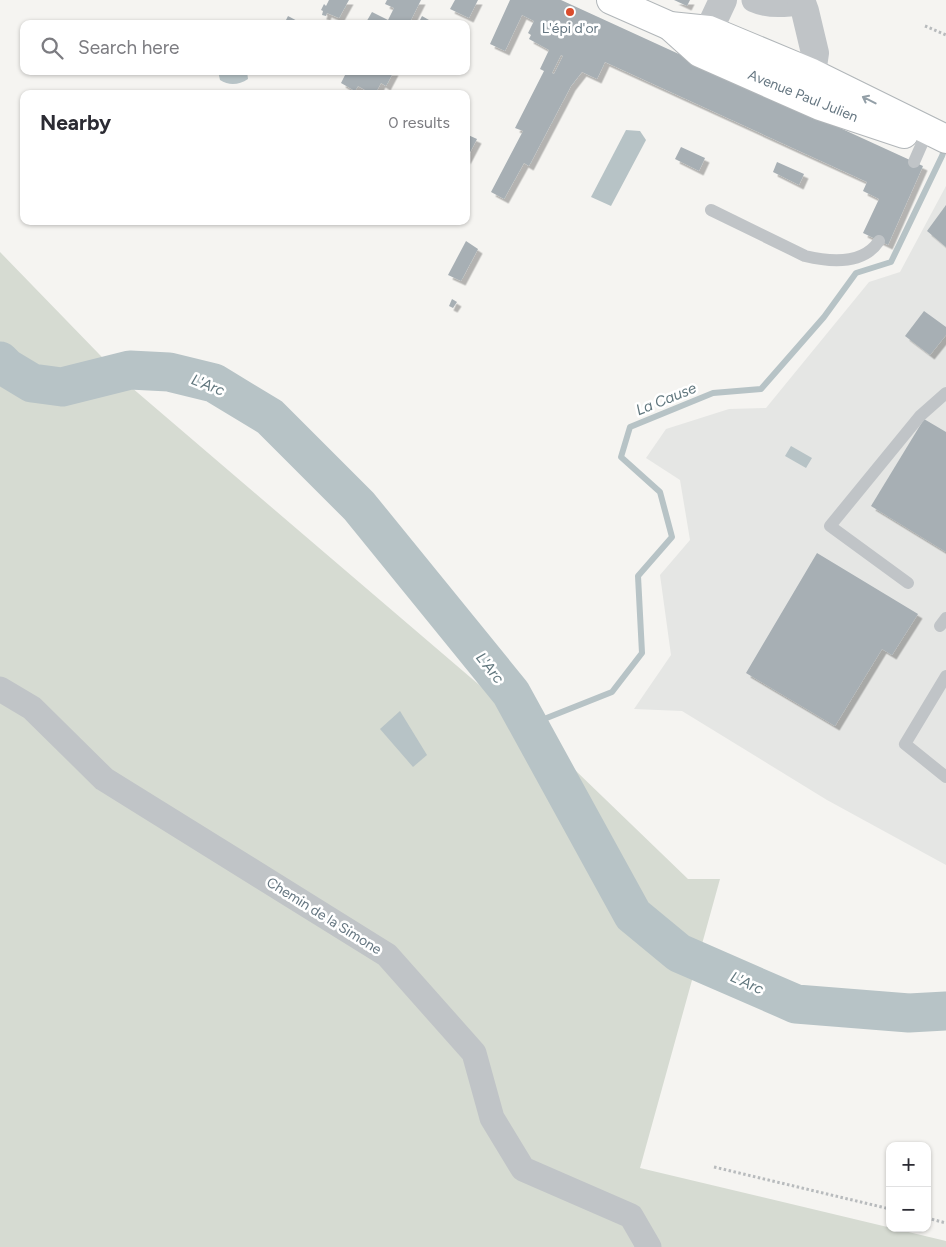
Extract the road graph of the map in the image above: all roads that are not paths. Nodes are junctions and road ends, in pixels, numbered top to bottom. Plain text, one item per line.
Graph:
1 (611, 0) edge
2 (723, 0) edge
3 (754, 0) edge
4 (803, 1) edge
5 (708, 48) junction
6 (812, 73) junction
7 (934, 143) edge
8 (711, 210) dead end
9 (879, 241) dead end
10 (946, 394) edge
11 (908, 583) dead end
12 (946, 676) edge
13 (0, 690) edge
14 (946, 777) edge
15 (649, 1247) edge

1 - 5 main road, Avenue Paul Julien
2 - 5 street
3 - 4 street
4 - 6 street
5 - 6 main road, Avenue Paul Julien
5 - 7 main road, Avenue Paul Julien
7 -> 6 main road, Avenue Paul Julien
8 - 9 lane
10 - 11 lane
12 - 14 lane
13 - 15 street, Chemin de la Simone

